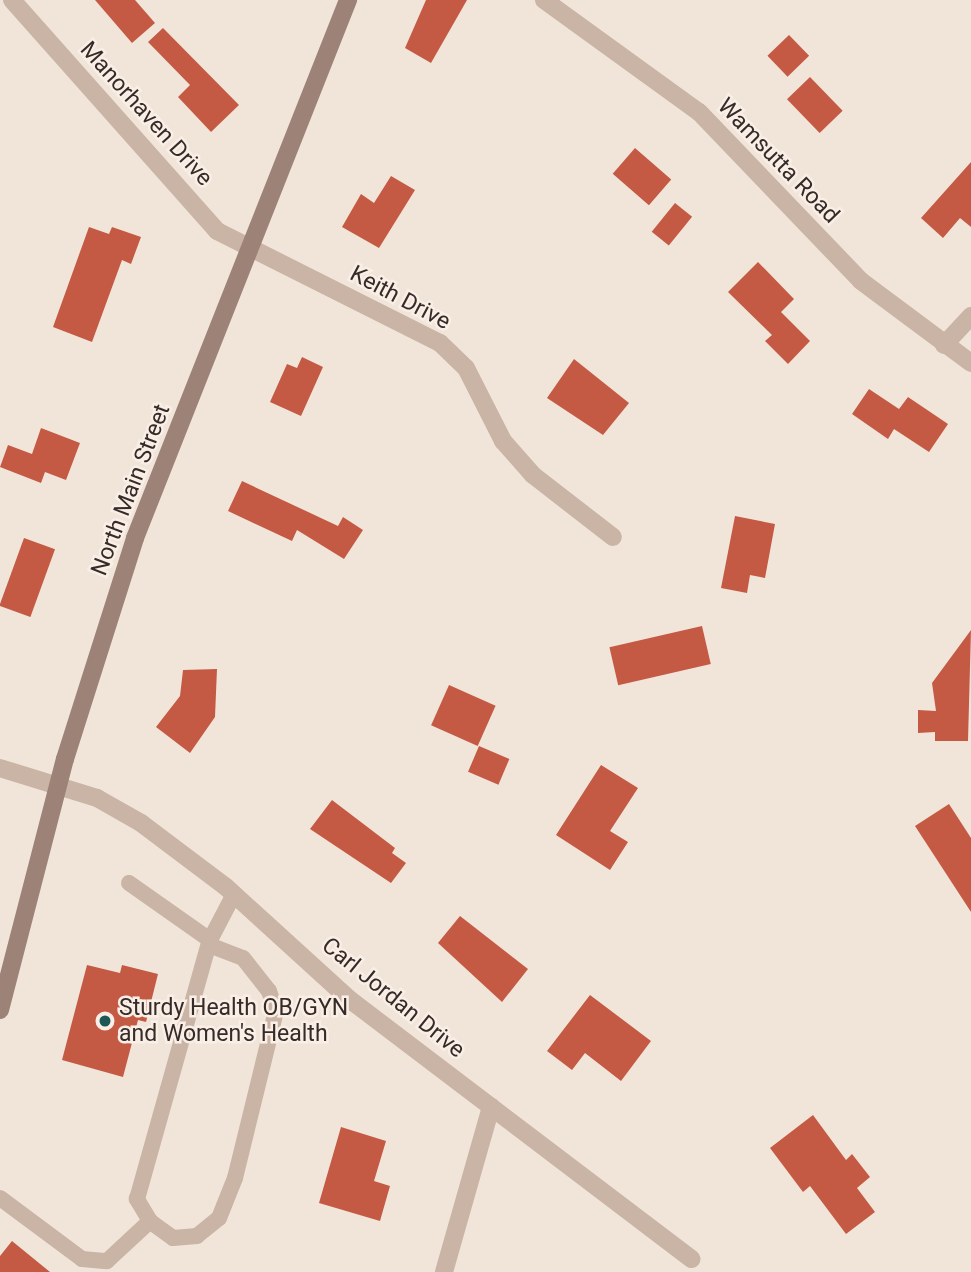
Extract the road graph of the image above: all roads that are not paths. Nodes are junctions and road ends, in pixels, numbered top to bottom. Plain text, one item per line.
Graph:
1 (12, 0) edge
2 (348, 0) edge
3 (546, 1) edge
4 (252, 252) junction
5 (971, 316) edge
6 (944, 345) junction
7 (971, 363) edge
8 (613, 537) dead end
9 (0, 768) edge
10 (58, 787) junction
11 (129, 883) dead end
12 (234, 894) junction
13 (210, 942) junction
14 (0, 1010) edge
15 (491, 1107) junction
16 (0, 1198) edge
17 (150, 1221) junction
18 (692, 1259) dead end
19 (103, 1266) edge
20 (444, 1272) edge

1 - 4 street, Manorhaven Drive
2 - 4 main road, North Main Street
3 - 6 street, Wamsutta Road
4 - 8 street, Keith Drive
4 - 10 main road, North Main Street
5 - 6 street
6 - 7 street, Wamsutta Road
9 - 10 street, Carl Jordan Drive
10 - 12 street, Carl Jordan Drive
10 - 14 main road, North Main Street
11 - 13 lane
12 - 13 lane
12 - 15 street, Carl Jordan Drive
13 - 17 lane
13 - 17 lane
15 - 18 street, Carl Jordan Drive
15 - 20 street
16 - 19 lane
17 - 19 lane

